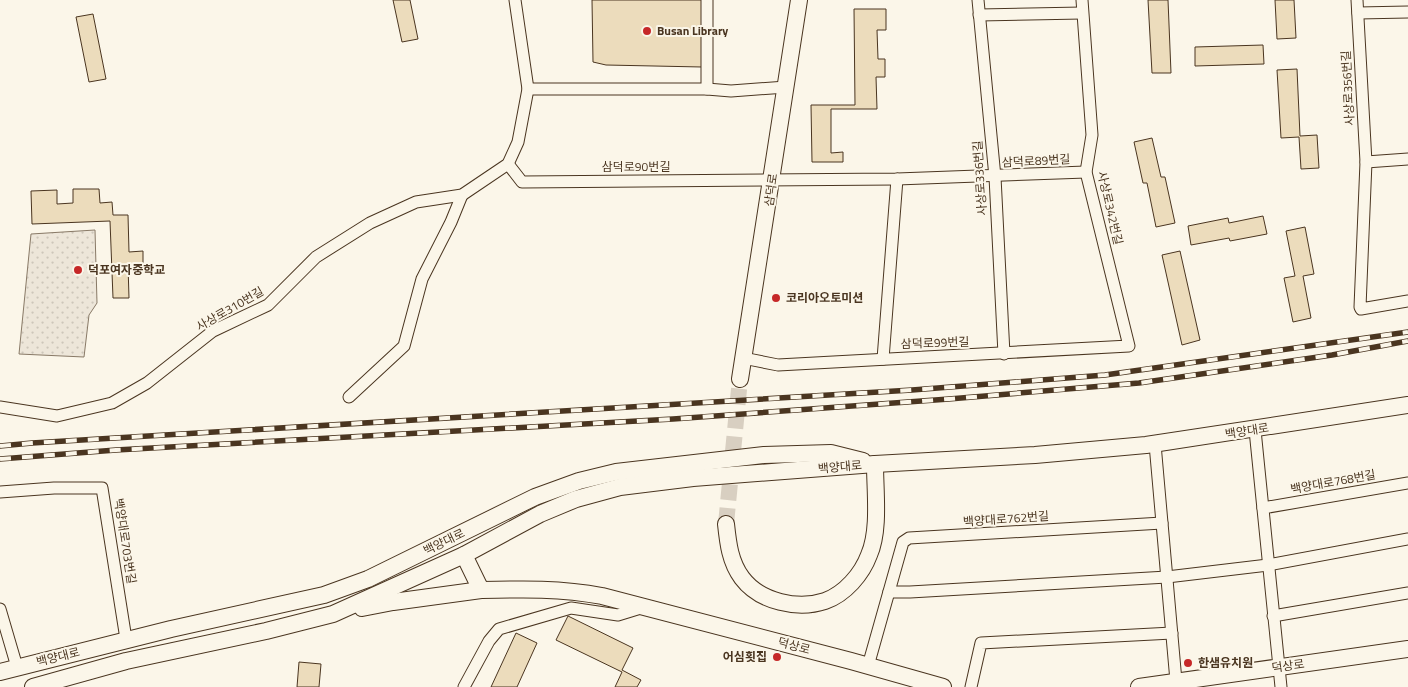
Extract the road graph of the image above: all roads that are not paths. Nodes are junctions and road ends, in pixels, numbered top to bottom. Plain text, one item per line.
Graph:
1 (515, 0) edge
2 (707, 0) edge
3 (799, 0) edge
4 (978, 0) edge
5 (1082, 0) edge
6 (1357, 0) edge
7 (1408, 12) edge
8 (1082, 13) junction
9 (1358, 13) junction
10 (979, 15) junction
11 (786, 87) junction
12 (707, 88) junction
13 (528, 89) junction
14 (1408, 159) edge
15 (1366, 162) junction
16 (508, 164) junction
17 (1086, 172) junction
18 (995, 177) junction
19 (897, 179) junction
20 (772, 180) junction
21 (462, 195) junction
22 (1408, 301) edge
23 (1129, 346) joint
24 (1004, 354) junction
25 (742, 358) junction
26 (883, 359) junction
27 (740, 379) tunnel mouth
28 (349, 397) dead end
29 (1408, 404) edge
30 (0, 407) edge
31 (1255, 430) junction
32 (1155, 444) junction
33 (875, 464) junction
34 (1408, 483) edge
35 (0, 492) edge
36 (1263, 508) junction
37 (1162, 523) junction
38 (726, 524) tunnel mouth
39 (1408, 539) edge
40 (464, 555) junction
41 (1268, 565) junction
42 (1167, 577) junction
43 (481, 590) junction
44 (889, 592) junction
45 (1408, 593) edge
46 (646, 606) junction
47 (0, 608) edge
48 (333, 614) junction
49 (1273, 616) junction
50 (1172, 633) junction
51 (126, 639) junction
52 (92, 648) junction
53 (1408, 649) edge
54 (868, 666) junction
55 (17, 667) junction
56 (1279, 667) junction
57 (97, 669) junction
58 (0, 672) edge
59 (1176, 681) junction
60 (33, 687) edge
61 (85, 687) edge
62 (464, 687) edge
63 (943, 687) edge
64 (971, 687) edge
65 (1139, 687) edge
66 (1281, 687) edge

1 - 13 street
2 - 12 street
3 - 11 main road, 삼덕로
4 - 10 street, 사상로336번길
5 - 8 street, 사상로342번길
6 - 9 street, 사상로356번길
7 - 9 street
8 - 10 street
8 - 17 street, 사상로342번길
9 - 15 street, 사상로356번길
10 - 18 street, 사상로336번길
11 - 12 street
11 - 20 main road, 삼덕로
12 - 13 street
13 - 16 street
14 - 15 street
15 - 22 street, 사상로356번길
16 - 20 street, 삼덕로90번길
16 - 21 street, 사상로310번길
17 - 18 street, 삼덕로89번길
17 - 23 street, 사상로342번길
18 - 19 street, 삼덕로89번길
18 - 24 street, 사상로336번길
19 - 20 street, 삼덕로89번길
19 - 26 street
20 - 25 main road, 삼덕로
21 - 28 street
21 - 30 street, 사상로310번길
23 - 24 street, 삼덕로99번길
24 - 26 street, 삼덕로99번길
25 - 26 street, 삼덕로99번길
25 - 27 main road, 삼덕로
29 - 31 main road, 백양대로
31 - 32 main road, 백양대로
31 - 36 street
32 - 33 main road, 백양대로
32 - 37 street
33 - 38 main road
33 - 40 main road, 백양대로
33 - 51 main road, 백양대로
34 - 36 street, 백양대로768번길
35 - 51 street, 백양대로703번길
36 - 41 street
37 - 42 street
37 - 44 street, 백양대로762번길
39 - 41 street
40 - 43 main road
40 - 48 main road, 백양대로
41 - 42 street
41 - 49 street
42 - 44 street
42 - 50 street
43 - 46 main road, 덕상로
43 - 48 main road, 덕상로
44 - 54 street, 백양대로762번길
45 - 49 street
46 - 54 main road, 덕상로
46 - 62 street
47 - 55 street
48 - 57 main road, 백양대로
49 - 56 street
50 - 59 street
50 - 64 street
51 - 52 main road, 백양대로
52 - 55 main road, 백양대로
52 - 57 main road
53 - 56 main road, 덕상로
54 - 63 main road, 덕상로
55 - 58 main road, 백양대로
56 - 59 main road, 덕상로
56 - 66 street
57 - 60 main road, 백양대로
57 - 61 main road
59 - 65 main road, 덕상로

